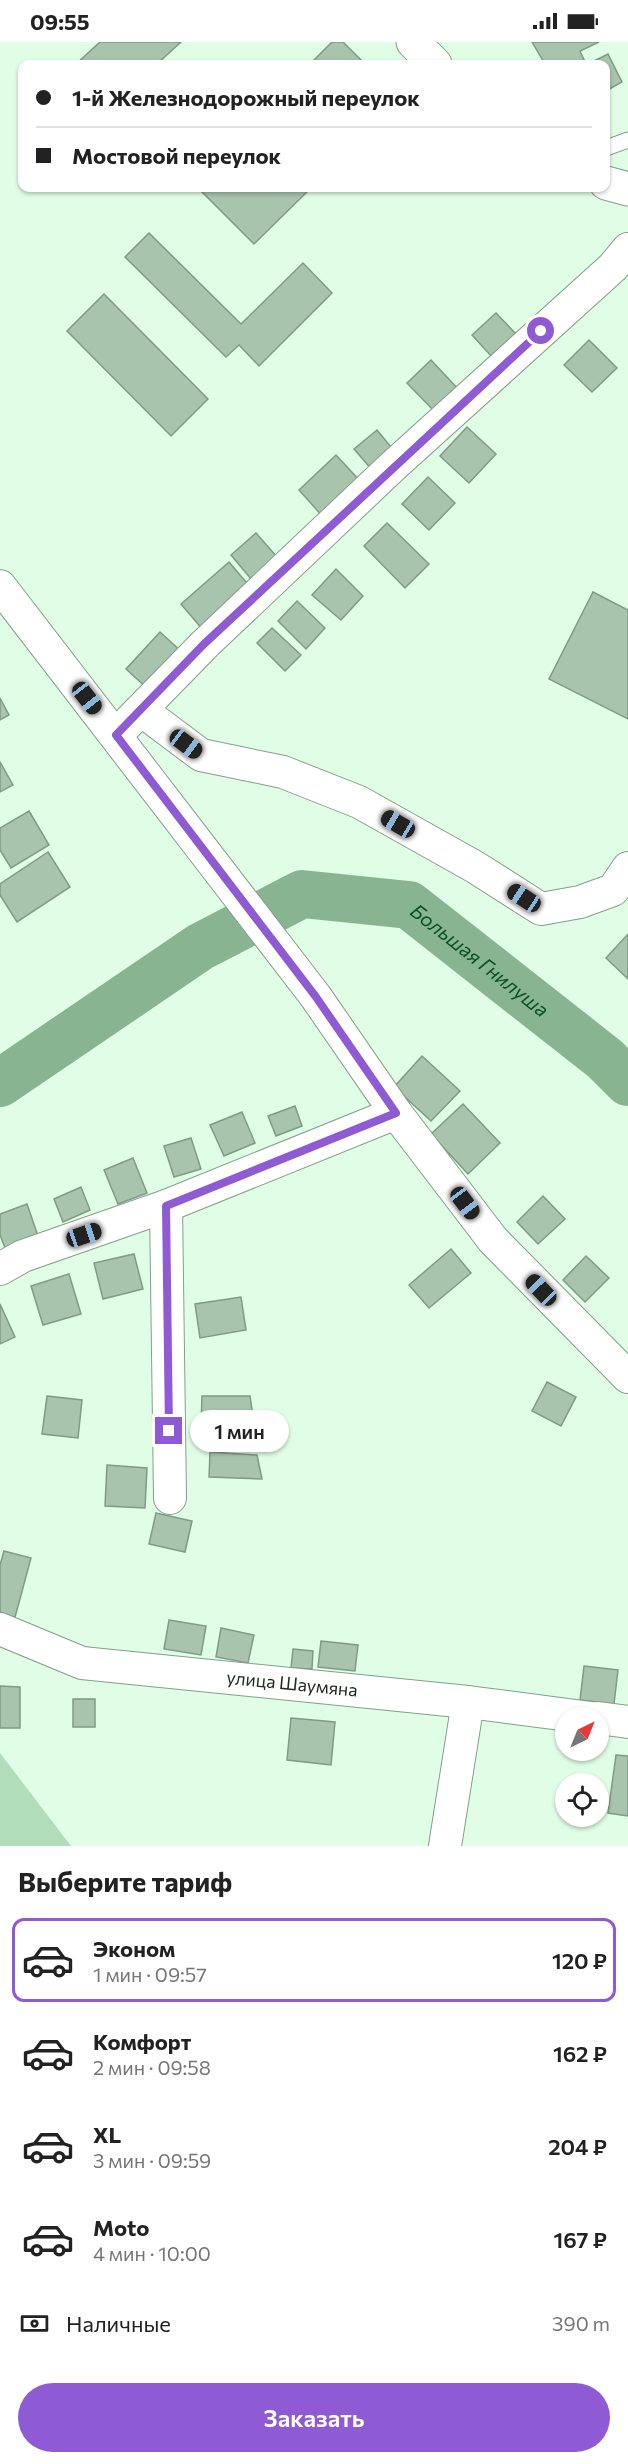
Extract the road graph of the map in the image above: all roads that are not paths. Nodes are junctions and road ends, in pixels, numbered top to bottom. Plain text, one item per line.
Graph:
1 (412, 42) edge
2 (431, 60) edge
3 (628, 141) edge
4 (610, 147) edge
5 (610, 184) edge
6 (628, 189) edge
7 (628, 249) edge
8 (0, 586) edge
9 (141, 710) junction
10 (116, 735) junction
11 (628, 868) edge
12 (396, 1113) junction
13 (166, 1206) junction
14 (0, 1269) edge
15 (628, 1377) edge
16 (170, 1498) dead end
17 (0, 1629) edge
18 (468, 1702) junction
19 (555, 1713) edge
20 (609, 1720) edge
21 (628, 1722) edge
22 (445, 1846) edge

1 - 2 main road
3 - 4 lane
5 - 6 main road
7 - 9 street
8 - 10 street
9 - 10 street
9 - 11 street
10 - 12 street
12 - 13 street
12 - 15 street
13 - 14 street
13 - 16 street
17 - 18 street, улица Шаумяна
18 - 19 street, улица Шаумяна
18 - 22 street
20 - 21 street

